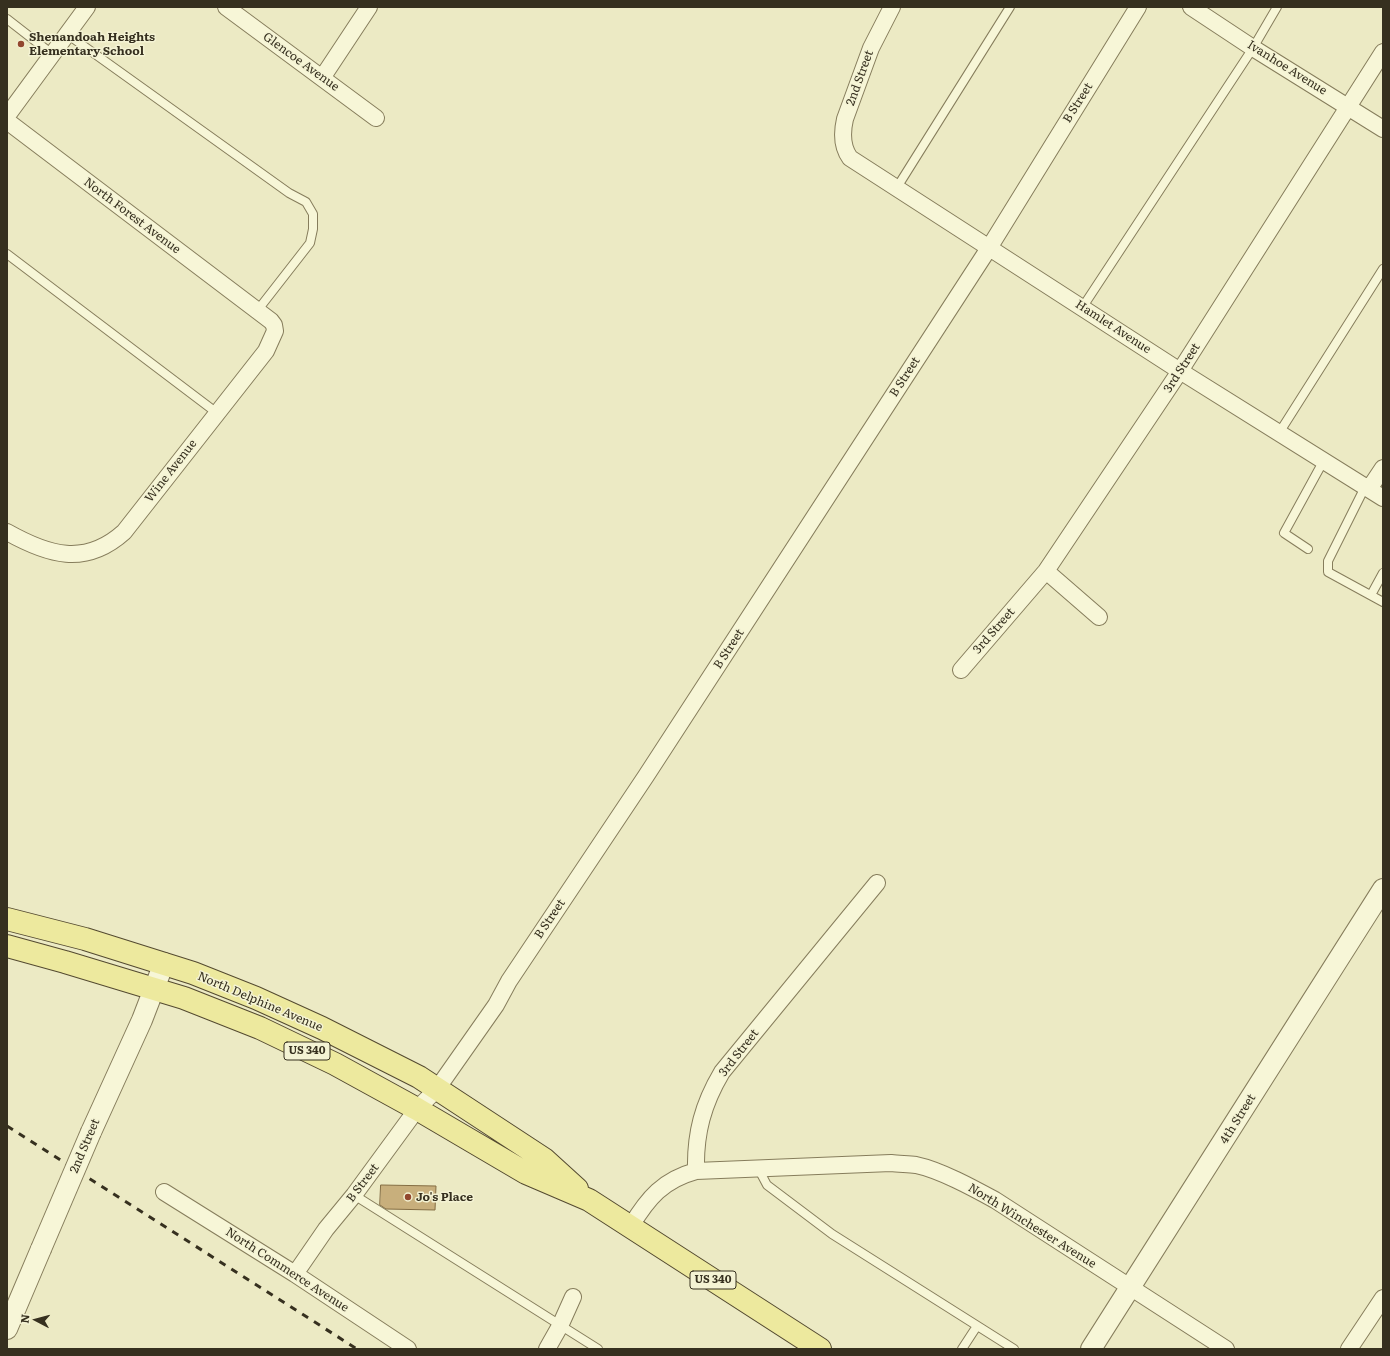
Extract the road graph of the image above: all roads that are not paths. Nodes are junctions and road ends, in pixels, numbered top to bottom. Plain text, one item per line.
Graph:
1 (87, 7) edge
2 (226, 7) edge
3 (369, 7) edge
4 (892, 7) edge
5 (1010, 7) edge
6 (1138, 7) edge
7 (1191, 7) edge
8 (1277, 7) edge
9 (7, 19) edge
10 (67, 34) junction
11 (1253, 48) junction
12 (1383, 52) edge
13 (52, 54) junction
14 (322, 78) junction
15 (1348, 107) junction
16 (7, 116) edge
17 (376, 118) dead end
18 (7, 121) edge
19 (1383, 129) edge
20 (846, 153) joint
21 (896, 189) junction
22 (989, 248) junction
23 (7, 254) edge
24 (1383, 269) edge
25 (1082, 308) junction
26 (257, 311) junction
27 (1180, 371) junction
28 (217, 413) junction
29 (1279, 433) junction
30 (1324, 460) junction
31 (1383, 468) edge
32 (1367, 488) junction
33 (1383, 498) edge
34 (7, 532) edge
35 (1308, 549) dead end
36 (1046, 571) junction
37 (1383, 573) edge
38 (1371, 595) junction
39 (1383, 602) edge
40 (1099, 617) dead end
41 (961, 670) dead end
42 (877, 883) dead end
43 (1383, 889) edge
44 (7, 919) edge
45 (7, 946) edge
46 (164, 963) junction
47 (154, 989) junction
48 (437, 1089) junction
49 (417, 1109) junction
50 (758, 1168) junction
51 (696, 1171) junction
52 (164, 1192) dead end
53 (354, 1195) junction
54 (588, 1200) junction
55 (631, 1226) junction
56 (295, 1274) junction
57 (1131, 1287) junction
58 (573, 1297) dead end
59 (1383, 1298) edge
60 (560, 1326) junction
61 (977, 1326) junction
62 (7, 1329) edge
63 (408, 1349) edge
64 (547, 1349) edge
65 (598, 1349) edge
66 (820, 1349) edge
67 (962, 1349) edge
68 (1014, 1349) edge
69 (1091, 1349) edge
70 (1226, 1349) edge
71 (1349, 1349) edge

1 - 10 street
2 - 14 street, Glencoe Avenue
3 - 14 street
4 - 20 street, 2nd Street
5 - 21 lane
6 - 22 street, B Street
7 - 11 street, Ivanhoe Avenue
8 - 11 lane
9 - 13 lane
10 - 13 street
10 - 26 lane
11 - 15 street, Ivanhoe Avenue
11 - 25 lane
12 - 15 street, 3rd Street
13 - 16 street
14 - 17 street, Glencoe Avenue
15 - 19 street, Ivanhoe Avenue
15 - 27 street, 3rd Street
18 - 26 street, North Forest Avenue
20 - 21 street, Hamlet Avenue
21 - 22 street, Hamlet Avenue
22 - 25 street, Hamlet Avenue
22 - 48 street, B Street
23 - 28 lane
24 - 29 lane
25 - 27 street, Hamlet Avenue
26 - 28 street, Wine Avenue
27 - 29 street, Hamlet Avenue
27 - 36 street, 3rd Street
28 - 34 street, Wine Avenue
29 - 30 street, Hamlet Avenue
30 - 32 street, Hamlet Avenue
30 - 35 lane
31 - 32 street
32 - 33 street, Hamlet Avenue
32 - 38 lane
36 - 40 street
36 - 41 street, 3rd Street
37 - 38 lane
38 - 39 lane
42 - 51 street, 3rd Street
43 - 57 street, 4th Street
44 - 46 main road, North Delphine Avenue / US 340
45 - 47 main road, North Delphine Avenue / US 340
46 - 47 street, 2nd Street
46 - 48 main road, North Delphine Avenue / US 340
47 - 49 main road, North Delphine Avenue / US 340
47 - 62 street, 2nd Street, bridge
48 - 49 street, B Street
48 - 54 main road, North Delphine Avenue / US 340
49 - 53 street, B Street
49 - 54 main road, North Delphine Avenue / US 340
50 - 51 street, North Winchester Avenue
50 - 57 street, North Winchester Avenue
50 - 61 lane
51 - 55 street
52 - 56 street, North Commerce Avenue
53 - 56 street, B Street
53 - 60 lane
54 - 55 main road, North Delphine Avenue / US 340
55 - 66 main road, North Delphine Avenue / US 340
56 - 63 street, North Commerce Avenue
57 - 69 street, 4th Street
57 - 70 street, North Winchester Avenue
58 - 60 street
59 - 71 street
60 - 64 street
60 - 65 lane
61 - 67 lane
61 - 68 lane

